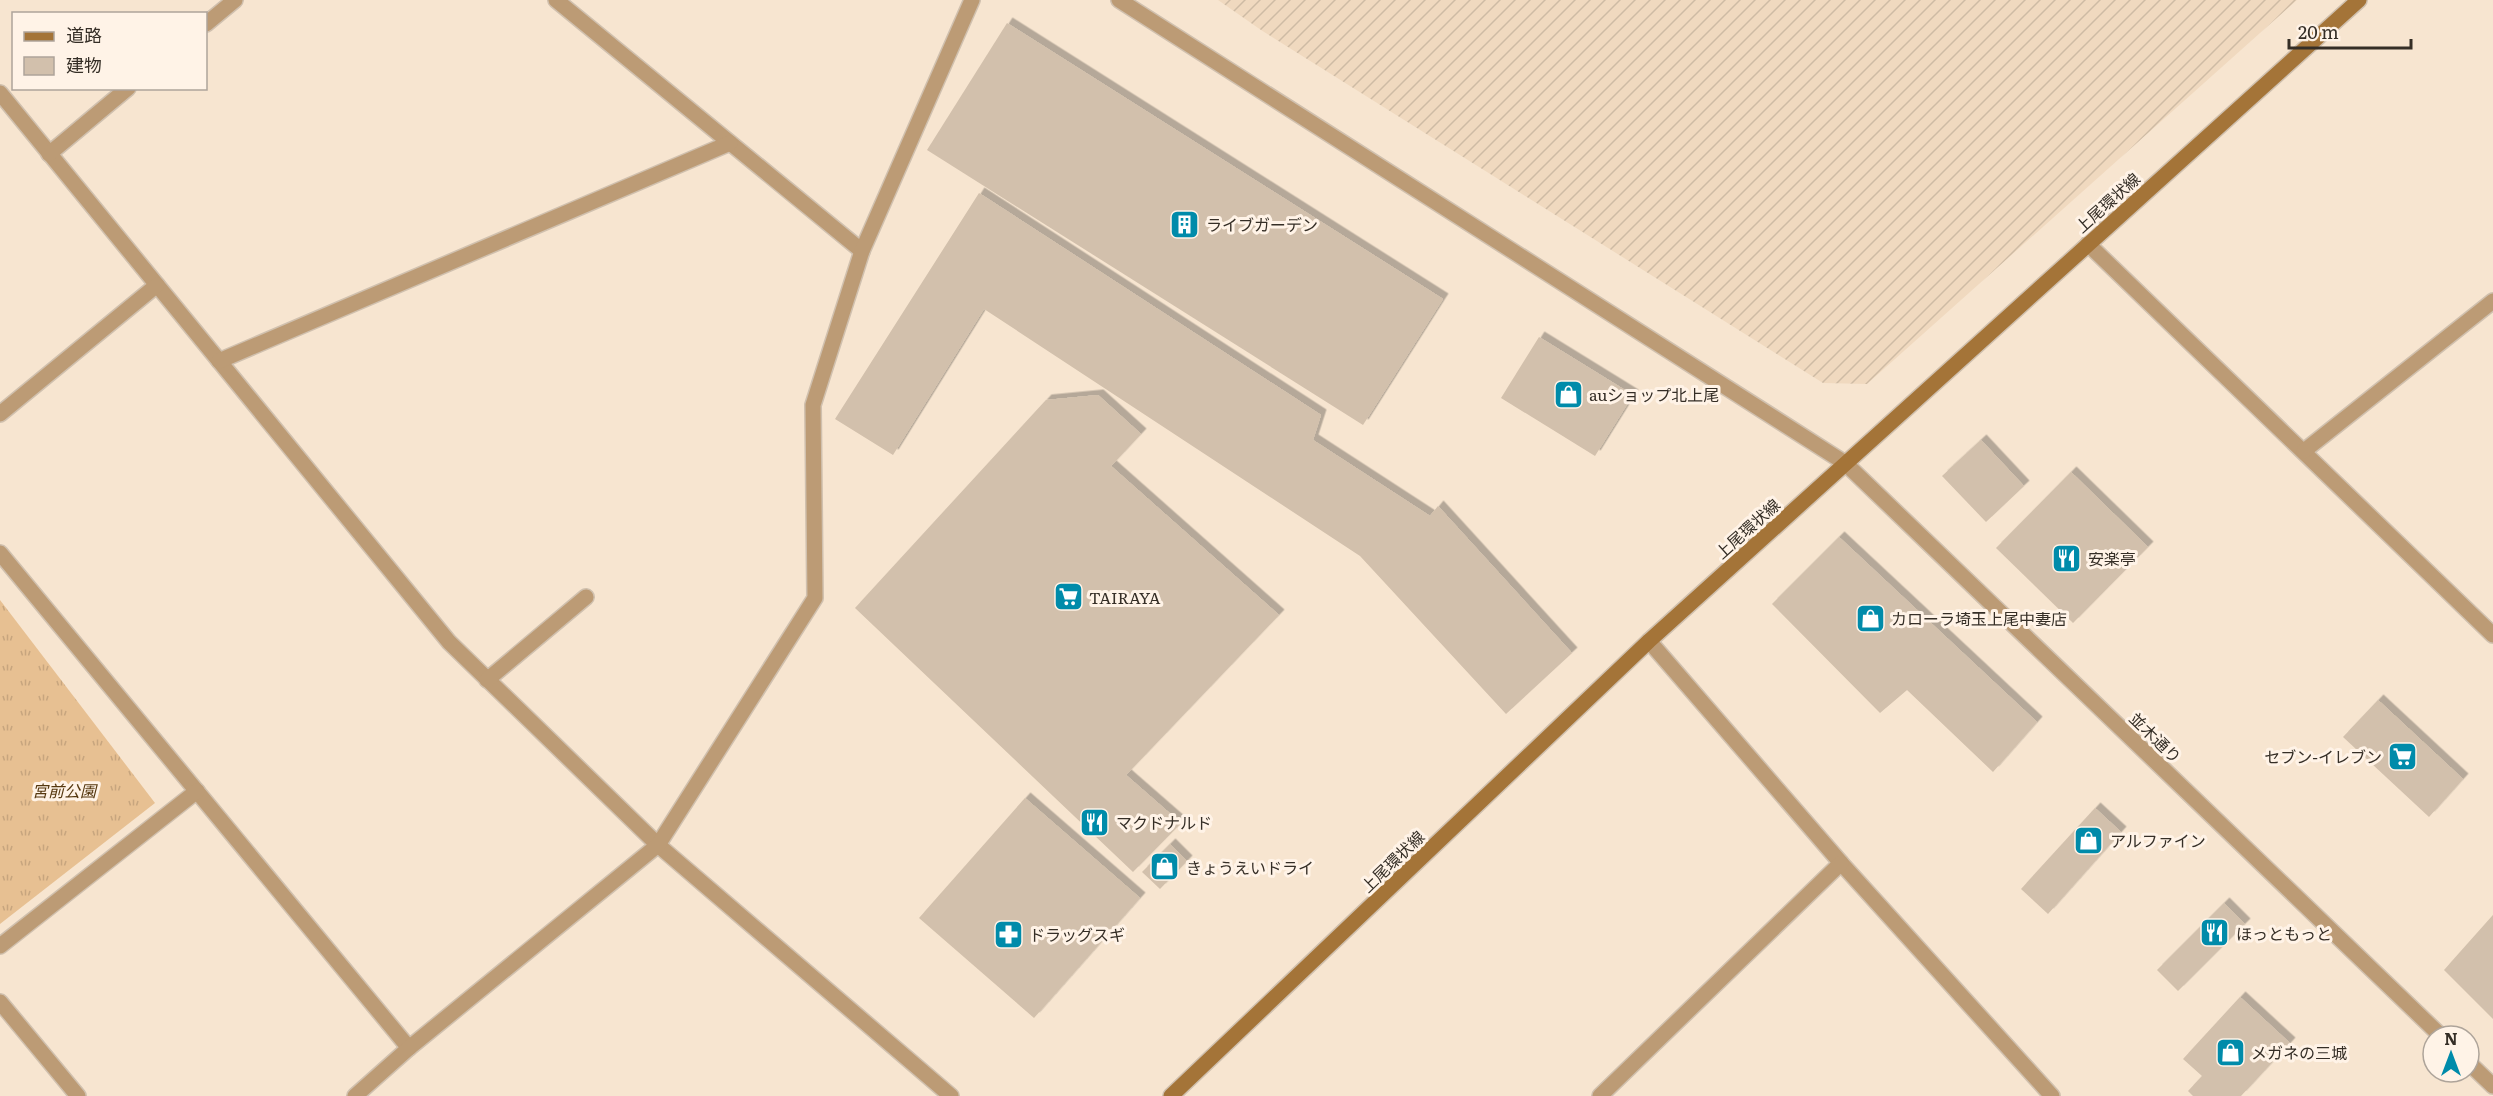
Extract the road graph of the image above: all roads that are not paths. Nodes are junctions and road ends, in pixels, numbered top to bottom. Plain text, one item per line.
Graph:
1 (235, 0) edge
2 (556, 0) edge
3 (972, 0) edge
4 (1119, 0) edge
5 (2359, 0) edge
6 (207, 23) edge
7 (126, 90) edge
8 (0, 93) edge
9 (729, 143) junction
10 (49, 154) junction
11 (2088, 244) junction
12 (862, 251) junction
13 (157, 285) junction
14 (2493, 302) edge
15 (219, 361) junction
16 (0, 414) edge
17 (2304, 451) junction
18 (1845, 463) junction
19 (0, 553) edge
20 (586, 597) dead end
21 (2493, 635) edge
22 (1648, 641) junction
23 (487, 680) junction
24 (197, 791) junction
25 (658, 845) junction
26 (1841, 863) junction
27 (0, 946) edge
28 (0, 1002) edge
29 (2429, 1024) edge
30 (409, 1048) junction
31 (2481, 1074) edge
32 (2493, 1086) edge
33 (2050, 1095) edge
34 (78, 1096) edge
35 (355, 1096) edge
36 (951, 1096) edge
37 (1171, 1096) edge
38 (1600, 1096) edge

1 - 6 street
2 - 9 street
3 - 12 street
4 - 18 street, 並木通り
5 - 11 main road, 上尾環状線
7 - 10 street
8 - 10 street
9 - 12 street
9 - 15 street
10 - 13 street
11 - 17 street
11 - 18 main road, 上尾環状線
12 - 25 street
13 - 15 street
13 - 16 street
14 - 17 street
15 - 23 street
17 - 21 street
18 - 22 main road, 上尾環状線
18 - 29 street, 並木通り
19 - 24 street
20 - 23 street
22 - 26 street
22 - 37 main road, 上尾環状線
23 - 25 street
24 - 27 street
24 - 30 street
25 - 30 street
25 - 36 street
26 - 33 street
26 - 38 street
28 - 34 street
30 - 35 street
31 - 32 street

